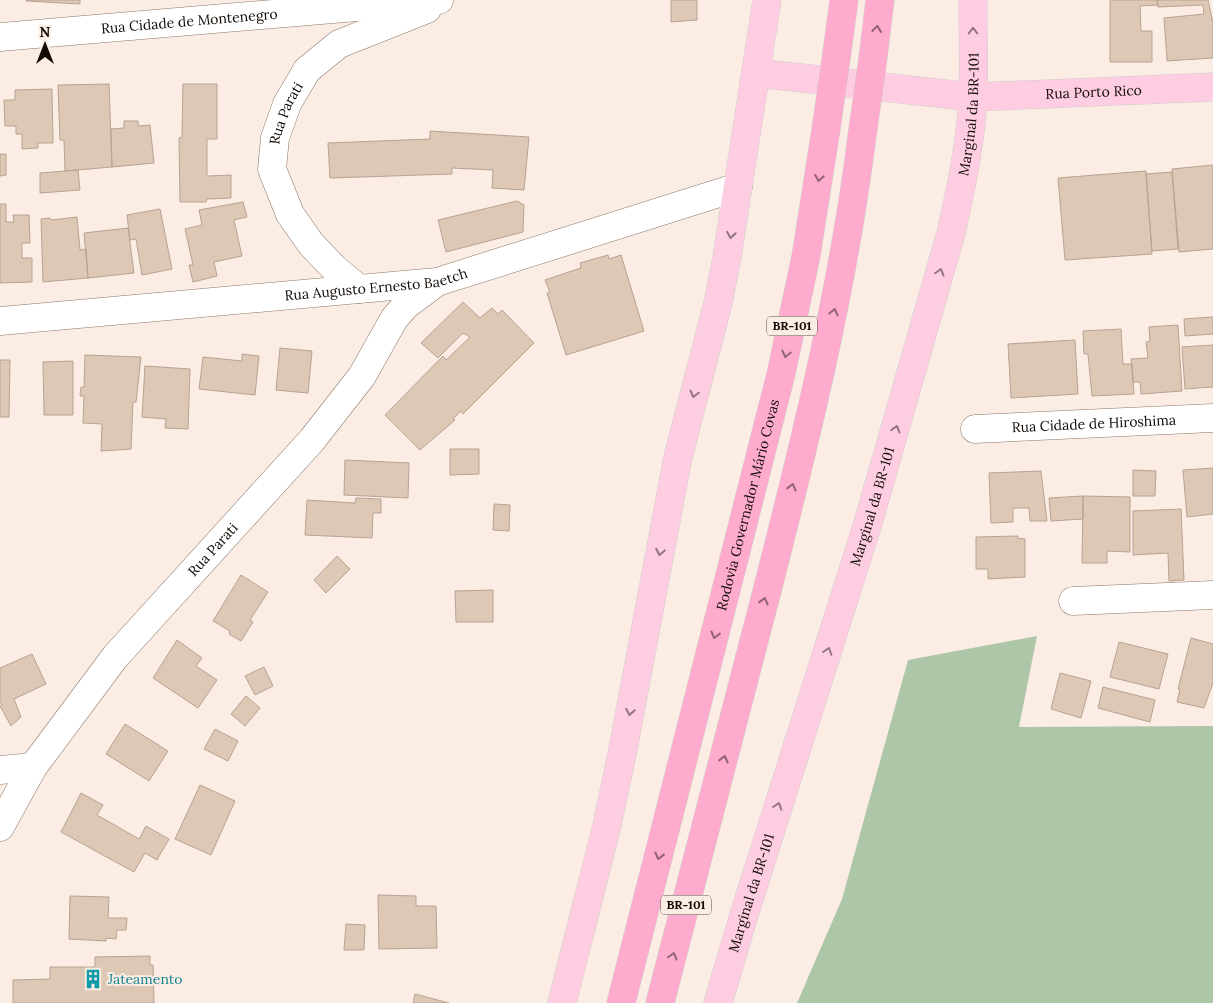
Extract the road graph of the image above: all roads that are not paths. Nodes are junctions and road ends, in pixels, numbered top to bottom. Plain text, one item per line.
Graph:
1 (439, 0) edge
2 (450, 0) edge
3 (767, 0) edge
4 (844, 0) edge
5 (880, 0) edge
6 (973, 0) edge
7 (0, 37) edge
8 (756, 73) junction
9 (1213, 86) edge
10 (973, 97) junction
11 (738, 187) junction
12 (437, 282) junction
13 (360, 289) junction
14 (0, 321) edge
15 (1213, 418) edge
16 (975, 429) dead end
17 (1213, 595) edge
18 (1073, 601) dead end
19 (33, 767) junction
20 (0, 770) edge
21 (0, 828) edge
22 (562, 1003) edge
23 (621, 1003) edge
24 (660, 1003) edge
25 (718, 1003) edge

1 - 7 street, Rua Cidade de Montenegro
2 - 13 street, Rua Parati
3 - 8 main road
4 -> 23 highway, Rodovia Governador Mário Covas / BR-101, bridge
24 -> 5 highway, BR-101, bridge
10 -> 6 main road, Marginal da BR-101
8 - 10 main road, Rua Porto Rico
8 - 11 main road
9 - 10 main road, Rua Porto Rico
25 -> 10 main road, Marginal da BR-101
11 - 12 street, Rua Augusto Ernesto Baetch
11 -> 22 main road
12 - 13 street, Rua Augusto Ernesto Baetch
12 - 19 street, Rua Parati
13 - 14 street, Rua Augusto Ernesto Baetch
15 - 16 street, Rua Cidade de Hiroshima
17 - 18 street
19 - 20 street
19 - 21 street, Rua Parati

